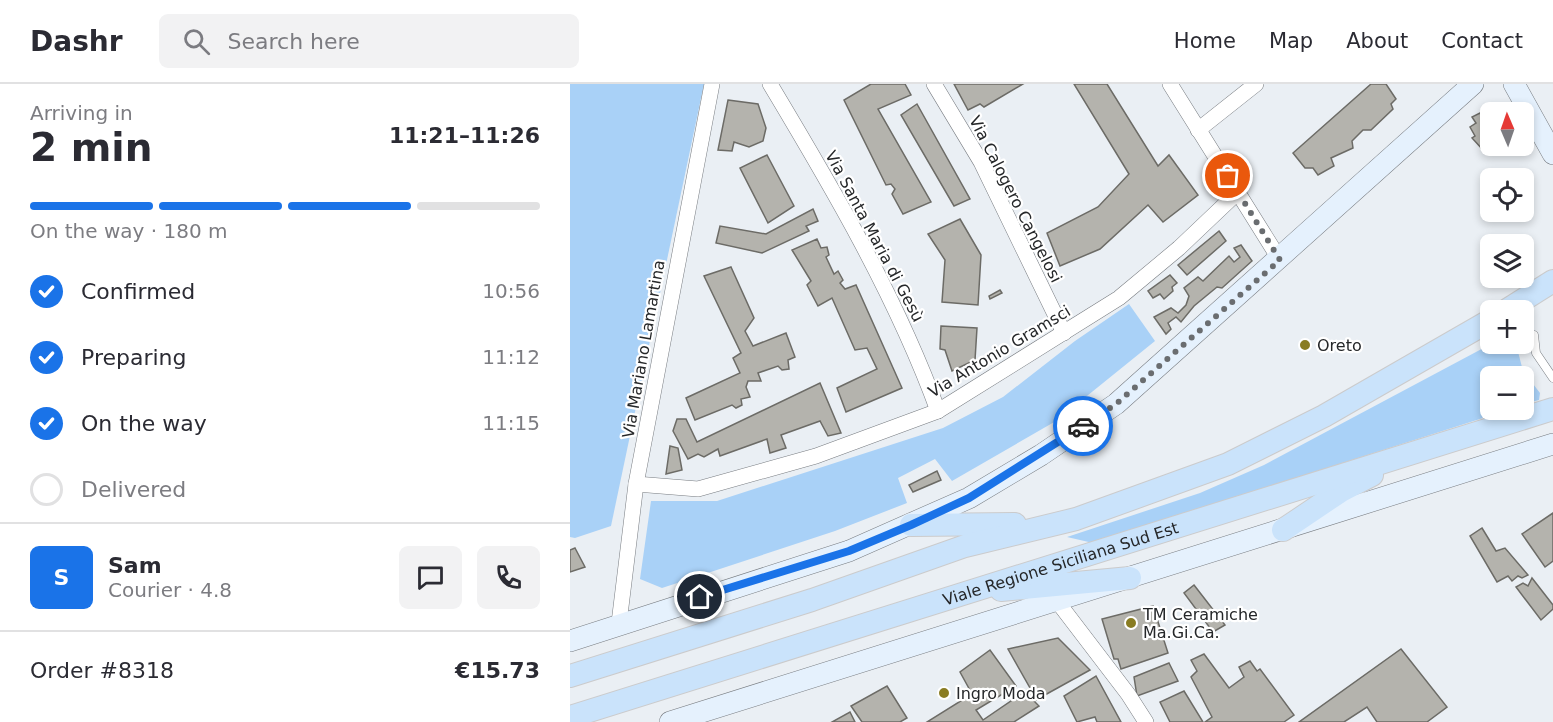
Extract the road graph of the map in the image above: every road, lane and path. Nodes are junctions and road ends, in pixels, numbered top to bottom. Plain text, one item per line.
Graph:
1 (712, 84) edge
2 (770, 84) edge
3 (934, 84) edge
4 (1170, 84) edge
5 (1256, 84) edge
6 (1473, 84) edge
7 (1514, 84) edge
8 (1198, 130) junction
9 (1553, 154) edge
10 (1238, 192) junction
11 (1280, 260) junction
12 (1553, 281) edge
13 (1522, 300) edge
14 (1480, 326) edge
15 (1064, 333) junction
16 (1534, 335) dead end
17 (1553, 378) edge
18 (1553, 409) edge
19 (938, 411) junction
20 (1553, 444) edge
21 (1430, 446) junction
22 (636, 484) junction
23 (1076, 519) junction
24 (911, 525) junction
25 (1283, 530) junction
26 (1130, 578) junction
27 (957, 594) junction
28 (1057, 601) junction
29 (620, 623) junction
30 (570, 641) edge
31 (570, 676) edge
32 (570, 717) edge
33 (670, 722) edge
34 (1146, 722) edge

1 - 22 street, Via Mariano Lamartina
2 - 19 street, Via Santa Maria di Gesù
3 - 15 street, Via Calogero Cangelosi
4 - 8 street
5 - 8 street
6 - 11 street
7 - 9 street
8 - 10 street
10 - 11 street
10 - 15 street, Via Antonio Gramsci
11 - 24 street
12 - 13 main road
14 - 23 main road
15 - 19 street, Via Antonio Gramsci
16 - 17 lane
18 - 21 main road, Viale Regione Siciliana Sud Est
19 - 22 street, Via Antonio Gramsci
20 - 25 street
21 - 25 main road
21 - 27 main road, Viale Regione Siciliana Sud Est
22 - 29 street, Via Mariano Lamartina
23 - 24 main road
23 - 31 main road
24 - 29 street
25 - 26 street
26 - 27 main road
26 - 28 street
27 - 32 main road, Viale Regione Siciliana Sud Est
28 - 33 street
28 - 34 street
29 - 30 street

